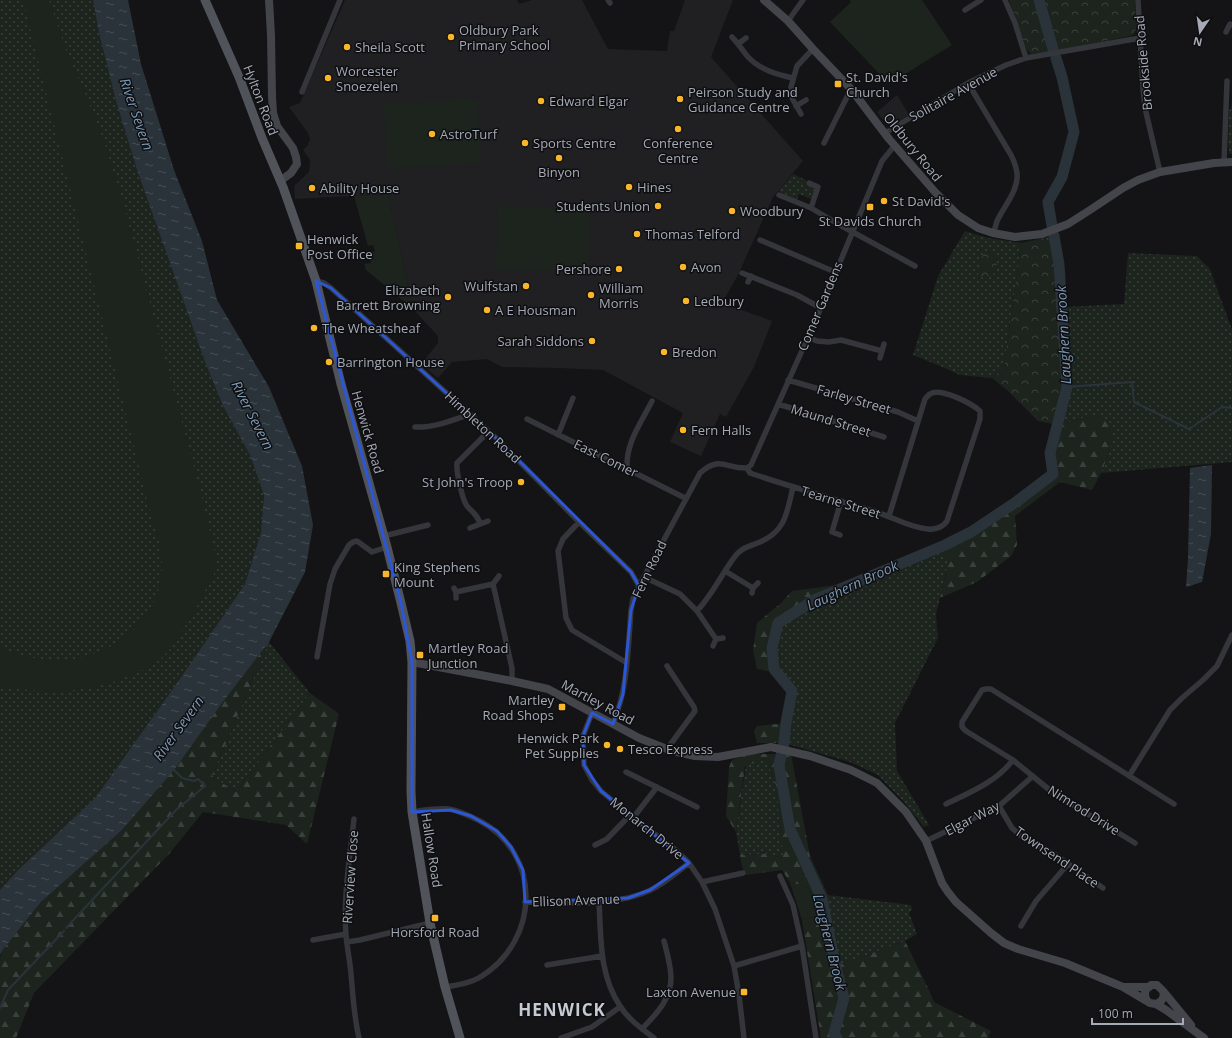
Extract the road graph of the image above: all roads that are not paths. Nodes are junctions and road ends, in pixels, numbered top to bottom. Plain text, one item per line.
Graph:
1 (205, 0) edge
2 (269, 0) edge
3 (340, 0) edge
4 (764, 0) edge
5 (803, 0) edge
6 (981, 0) edge
7 (1006, 0) edge
8 (1138, 0) edge
9 (965, 10) dead end
10 (1232, 17) edge
11 (788, 21) junction
12 (1231, 24) edge
13 (1226, 32) dead end
14 (732, 37) dead end
15 (746, 38) dead end
16 (1140, 38) junction
17 (738, 44) junction
18 (813, 49) junction
19 (1026, 58) junction
20 (793, 78) junction
21 (1227, 82) dead end
22 (968, 83) junction
23 (851, 89) junction
24 (302, 92) dead end
25 (1229, 95) edge
26 (806, 100) dead end
27 (796, 106) junction
28 (801, 114) dead end
29 (885, 133) junction
30 (824, 143) dead end
31 (895, 145) junction
32 (1228, 162) edge
33 (1160, 172) junction
34 (280, 181) junction
35 (809, 183) dead end
36 (779, 194) dead end
37 (810, 208) junction
38 (292, 211) joint
39 (853, 231) junction
40 (993, 233) junction
41 (760, 240) dead end
42 (915, 266) dead end
43 (835, 272) junction
44 (742, 273) dead end
45 (316, 281) junction
46 (820, 308) junction
47 (807, 337) junction
48 (884, 344) dead end
49 (882, 351) junction
50 (880, 358) dead end
51 (788, 380) junction
52 (573, 398) dead end
53 (652, 401) dead end
54 (778, 404) junction
55 (470, 414) junction
56 (527, 419) dead end
57 (918, 421) junction
58 (415, 427) dead end
59 (488, 432) junction
60 (558, 435) junction
61 (884, 436) dead end
62 (627, 468) junction
63 (747, 468) junction
64 (793, 487) junction
65 (685, 498) junction
66 (841, 502) junction
67 (889, 516) junction
68 (488, 521) dead end
69 (579, 522) junction
70 (480, 523) junction
71 (428, 525) dead end
72 (470, 528) dead end
73 (840, 535) dead end
74 (384, 536) junction
75 (387, 547) junction
76 (725, 571) junction
77 (499, 576) dead end
78 (644, 577) junction
79 (758, 583) dead end
80 (493, 584) junction
81 (639, 586) junction
82 (455, 592) dead end
83 (697, 611) junction
84 (1232, 635) edge
85 (723, 638) dead end
86 (716, 640) junction
87 (713, 646) dead end
88 (317, 657) dead end
89 (412, 662) junction
90 (627, 663) junction
91 (667, 666) dead end
92 (672, 673) junction
93 (666, 678) dead end
94 (512, 681) junction
95 (592, 713) junction
96 (613, 724) junction
97 (667, 749) junction
98 (1013, 760) junction
99 (626, 772) dead end
100 (1033, 776) junction
101 (1129, 776) junction
102 (657, 787) junction
103 (946, 804) dead end
104 (1174, 804) dead end
105 (999, 806) junction
106 (697, 807) dead end
107 (412, 812) junction
108 (632, 817) junction
109 (354, 819) dead end
110 (926, 841) junction
111 (1135, 843) dead end
112 (595, 845) dead end
113 (689, 863) junction
114 (1068, 864) junction
115 (742, 873) dead end
116 (780, 876) dead end
117 (702, 882) junction
118 (1103, 888) dead end
119 (599, 901) junction
120 (525, 902) junction
121 (430, 924) junction
122 (1021, 926) dead end
123 (346, 934) junction
124 (313, 940) dead end
125 (664, 941) dead end
126 (347, 942) junction
127 (802, 946) junction
128 (602, 956) junction
129 (547, 965) dead end
130 (734, 966) junction
131 (445, 987) junction
132 (1149, 987) junction
133 (1123, 988) junction
134 (1163, 991) junction
135 (1147, 1001) junction
136 (1156, 1004) junction
137 (620, 1007) junction
138 (642, 1029) junction
139 (1197, 1032) junction
140 (359, 1038) edge
141 (460, 1038) edge
142 (561, 1038) edge
143 (654, 1038) edge
144 (744, 1038) edge
145 (816, 1038) edge
146 (1204, 1038) edge

1 - 34 main road, Hylton Road
2 - 34 main road
3 - 24 street
4 - 11 main road, Oldbury Road
5 - 11 street
6 - 9 street
7 - 19 street
8 - 16 street, Brookside Road
10 - 12 street
11 - 18 main road, Oldbury Road
12 - 13 street
14 - 17 street
15 - 17 street
16 - 19 street, Solitaire Avenue
16 - 33 street, Brookside Road
17 - 20 street
18 - 20 street
18 - 23 main road, Oldbury Road
19 - 22 street, Solitaire Avenue
20 - 27 street
21 - 25 street
22 - 29 street, Solitaire Avenue
22 - 40 street
23 - 29 main road, Oldbury Road
23 - 30 street
25 - 32 street
26 - 27 street
27 - 28 street
29 - 31 main road, Oldbury Road
31 - 39 street, Comer Gardens
31 - 40 main road, Oldbury Road
32 - 33 main road, Oldbury Road
33 - 40 main road, Oldbury Road
34 - 38 main road, Hylton Road
35 - 37 street
36 - 37 street
37 - 39 street
38 - 45 main road, Henwick Road
39 - 42 street
39 - 43 street, Comer Gardens
41 - 43 street
43 - 46 street, Comer Gardens
44 - 46 street
45 - 55 street, Himbleton Road
45 - 74 main road, Henwick Road
46 - 47 street, Comer Gardens
47 - 49 street
47 - 51 street, Comer Gardens
48 - 49 street
49 - 50 street
51 - 54 street, Comer Gardens
51 - 57 street, Farley Street
52 - 60 street
53 - 62 street
54 - 61 street, Maund Street
54 - 63 street, Comer Gardens
55 - 58 street
55 - 59 street, Himbleton Road
56 - 60 street, East Comer
57 - 67 street
57 - 67 street, Tearne Street
59 - 69 street, Himbleton Road
59 - 70 street
60 - 62 street, East Comer
62 - 65 street, East Comer
63 - 64 street, Tearne Street
63 - 65 street, Fern Road
64 - 66 street, Tearne Street
64 - 76 street
65 - 78 street, Fern Road
66 - 67 street, Tearne Street
66 - 73 street
68 - 70 street
69 - 81 street, Himbleton Road
69 - 90 street
70 - 72 street
71 - 74 street
74 - 75 main road, Henwick Road
75 - 88 street
75 - 89 main road, Henwick Road
76 - 79 street
76 - 83 street
77 - 80 street
78 - 81 street, Fern Road
78 - 83 street
80 - 82 street
80 - 94 street
81 - 90 street, Fern Road
83 - 86 street
84 - 101 street
85 - 86 street
86 - 87 street
89 - 94 main road, Martley Road
89 - 107 main road, Hallow Road
90 - 96 street, Fern Road
91 - 92 street
92 - 93 street
92 - 97 street
94 - 95 main road, Martley Road
95 - 96 main road, Martley Road
95 - 108 street, Monarch Drive
96 - 97 main road, Martley Road
97 - 110 main road, Martley Road
98 - 100 street, Nimrod Drive
98 - 101 street, Nimrod Drive
98 - 103 street
99 - 102 street
100 - 105 street, Elgar Way
100 - 111 street, Nimrod Drive
101 - 104 street
102 - 106 street
102 - 108 street
105 - 110 street, Elgar Way
105 - 114 street, Townsend Place
107 - 120 street
107 - 121 main road, Hallow Road
108 - 112 street
108 - 113 street, Monarch Drive
109 - 123 street, Riverview Close
110 - 133 main road
113 - 117 street, Monarch Drive
113 - 119 street, Ellison Avenue
114 - 118 street, Townsend Place
114 - 122 street
115 - 117 street
116 - 127 street
117 - 130 street, Monarch Drive
119 - 120 street, Ellison Avenue
119 - 128 street
120 - 131 street
121 - 126 street
121 - 131 main road, Hallow Road
123 - 124 street, Riverview Close
123 - 126 street, Riverview Close
125 - 138 street
126 - 140 street, Riverview Close
127 - 130 street
127 - 145 street
128 - 129 street
128 - 137 street
130 - 144 street, Monarch Drive
131 - 141 main road, Hallow Road
132 - 133 main road
132 - 134 main road
132 - 135 main road
133 - 135 main road
134 - 136 main road
134 - 139 main road
135 - 136 main road
136 - 139 main road
137 - 138 street
137 - 142 street
138 - 143 street
139 - 146 main road

